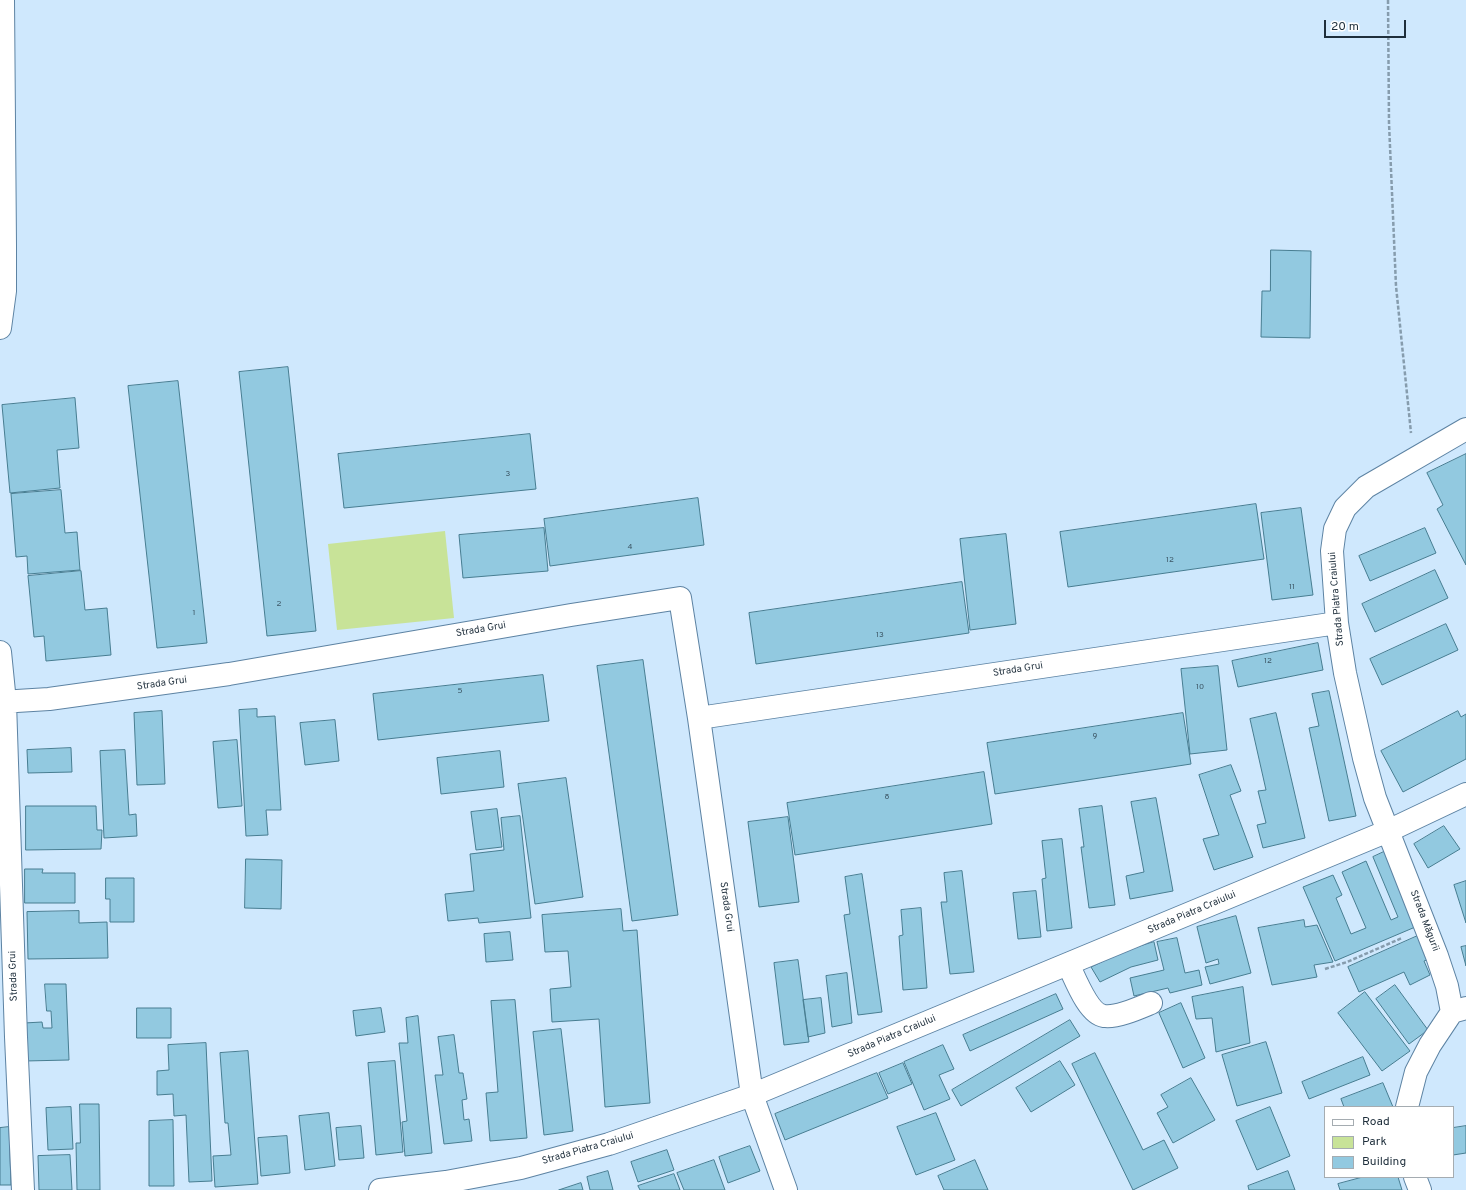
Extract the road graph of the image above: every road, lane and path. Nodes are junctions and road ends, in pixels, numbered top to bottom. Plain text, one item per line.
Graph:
1 (3, 0) edge
2 (1388, 0) edge
3 (0, 328) edge
4 (1466, 429) edge
5 (1416, 458) junction
6 (1337, 623) junction
7 (0, 652) edge
8 (2, 702) edge
9 (699, 718) junction
10 (1466, 794) edge
11 (1388, 831) junction
12 (1426, 927) junction
13 (1068, 964) junction
14 (1325, 969) dead end
15 (1151, 1003) dead end
16 (1459, 1010) edge
17 (8, 1037) edge
18 (752, 1096) junction
19 (1407, 1106) edge
20 (1415, 1178) edge
21 (23, 1190) edge
22 (380, 1190) edge
23 (786, 1190) edge
24 (1420, 1190) edge

1 - 3 street
2 - 5 path
4 - 5 street, Strada Piatra Craiului
5 - 6 street, Strada Piatra Craiului
6 - 9 street, Strada Grui
6 - 11 street, Strada Piatra Craiului
7 - 8 street
8 - 9 street, Strada Grui
8 - 17 street, Strada Grui
9 - 18 street, Strada Grui
10 - 11 street, Strada Piatra Craiului
11 - 12 street, Strada Măgurii
11 - 13 street, Strada Piatra Craiului
12 - 14 path
12 - 16 street, Strada Măgurii
13 - 15 street
13 - 18 street, Strada Piatra Craiului
16 - 19 street, Strada Măgurii
17 - 21 street, Strada Grui
18 - 22 street, Strada Piatra Craiului
18 - 23 street, Strada Grui
20 - 24 street

